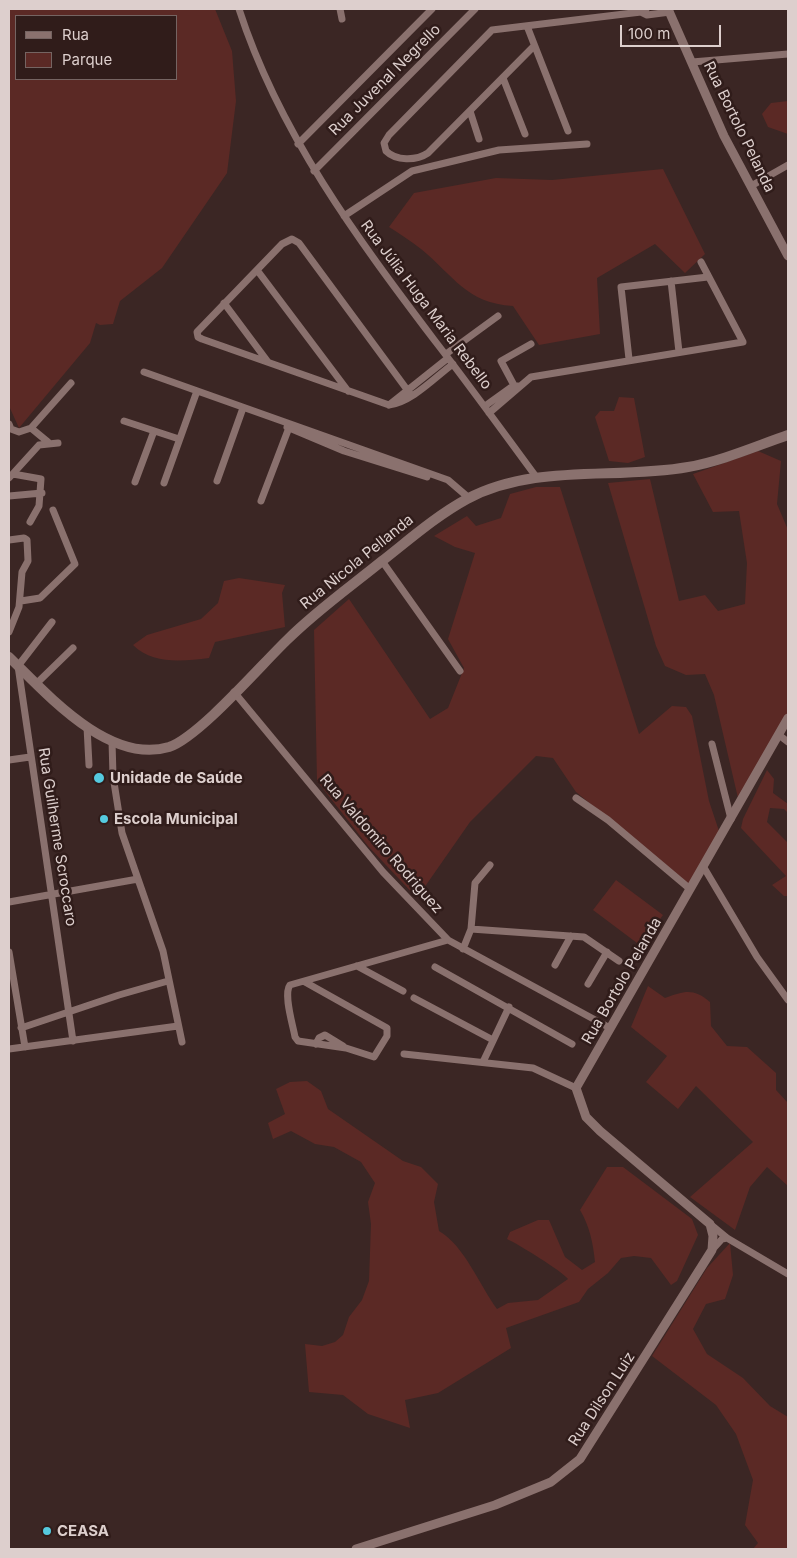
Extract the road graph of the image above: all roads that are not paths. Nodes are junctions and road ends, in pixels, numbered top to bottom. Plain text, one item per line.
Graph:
1 (239, 9) edge
2 (340, 9) edge
3 (432, 9) edge
4 (475, 9) edge
5 (643, 10) edge
6 (669, 10) edge
7 (342, 19) dead end
8 (527, 26) junction
9 (534, 46) junction
10 (788, 54) edge
11 (692, 62) junction
12 (503, 78) junction
13 (470, 111) junction
14 (568, 131) dead end
15 (526, 134) dead end
16 (479, 139) dead end
17 (298, 144) junction
18 (587, 144) dead end
19 (788, 165) edge
20 (314, 171) junction
21 (751, 186) junction
22 (344, 216) junction
23 (788, 256) edge
24 (700, 262) dead end
25 (256, 270) junction
26 (708, 277) junction
27 (671, 281) junction
28 (224, 303) junction
29 (498, 316) dead end
30 (531, 344) dead end
31 (679, 352) junction
32 (449, 359) junction
33 (629, 359) junction
34 (268, 363) junction
35 (144, 372) dead end
36 (71, 384) dead end
37 (516, 387) junction
38 (196, 391) junction
39 (348, 391) junction
40 (409, 393) junction
41 (243, 408) junction
42 (487, 409) junction
43 (124, 421) dead end
44 (9, 424) edge
45 (290, 427) junction
46 (31, 428) junction
47 (154, 431) junction
48 (788, 435) edge
49 (180, 439) junction
50 (48, 442) junction
51 (58, 443) dead end
52 (11, 476) edge
53 (537, 478) junction
54 (217, 480) dead end
55 (135, 482) dead end
56 (164, 483) dead end
57 (42, 493) junction
58 (9, 496) edge
59 (469, 498) junction
60 (261, 501) dead end
61 (53, 510) dead end
62 (30, 522) dead end
63 (9, 540) edge
64 (382, 561) junction
65 (21, 600) junction
66 (52, 622) dead end
67 (9, 632) edge
68 (73, 648) dead end
69 (9, 657) edge
70 (18, 666) junction
71 (460, 671) dead end
72 (36, 684) junction
73 (234, 692) junction
74 (788, 718) edge
75 (87, 726) junction
76 (779, 735) junction
77 (112, 741) junction
78 (788, 742) edge
79 (712, 744) dead end
80 (30, 757) junction
81 (9, 760) edge
82 (89, 765) dead end
83 (576, 798) dead end
84 (731, 819) junction
85 (490, 865) dead end
86 (703, 866) junction
87 (138, 879) junction
88 (690, 889) junction
89 (53, 896) junction
90 (9, 902) edge
91 (471, 929) junction
92 (571, 936) junction
93 (448, 940) junction
94 (463, 949) junction
95 (9, 952) edge
96 (607, 952) junction
97 (619, 960) dead end
98 (555, 965) dead end
99 (357, 966) junction
100 (435, 966) dead end
101 (168, 981) junction
102 (305, 982) junction
103 (588, 984) dead end
104 (403, 991) dead end
105 (414, 998) dead end
106 (788, 1000) edge
107 (509, 1007) junction
108 (69, 1013) junction
109 (178, 1026) junction
110 (21, 1028) junction
111 (610, 1028) junction
112 (493, 1040) junction
113 (73, 1041) junction
114 (182, 1042) dead end
115 (572, 1044) dead end
116 (24, 1047) junction
117 (9, 1048) edge
118 (404, 1054) dead end
119 (483, 1062) junction
120 (576, 1088) junction
121 (710, 1224) junction
122 (727, 1238) junction
123 (712, 1250) junction
124 (788, 1274) edge
125 (356, 1549) edge

1 - 17 street, Rua Júlia Huga Maria Rebello
2 - 7 street
3 - 17 street, Rua Juvenal Negrello
4 - 20 street, Rua Juvenal Negrello
5 - 6 street
5 - 8 street
6 - 11 street, Rua Bortolo Pelanda
8 - 9 street
8 - 13 street
9 - 12 street
9 - 14 street
10 - 11 street
11 - 21 street, Rua Bortolo Pelanda
12 - 13 street
12 - 15 street
13 - 16 street
17 - 20 street, Rua Júlia Huga Maria Rebello
18 - 22 street
19 - 21 street
20 - 22 street, Rua Júlia Huga Maria Rebello
21 - 23 street, Rua Bortolo Pelanda
22 - 32 street, Rua Júlia Huga Maria Rebello
24 - 26 street
25 - 28 street
25 - 39 street
25 - 40 street
26 - 27 street
26 - 31 street
27 - 31 street
27 - 33 street
28 - 34 street
28 - 34 street
29 - 32 street
30 - 37 street
31 - 33 street
32 - 40 street
32 - 42 street, Rua Júlia Huga Maria Rebello
33 - 37 street
34 - 39 street
35 - 38 street
36 - 46 street
37 - 42 street
38 - 41 street
38 - 49 street
39 - 40 street
41 - 45 street
41 - 54 street
42 - 53 street, Rua Júlia Huga Maria Rebello
43 - 47 street
44 - 46 street
45 - 59 street
45 - 60 street
46 - 50 street
47 - 49 street
47 - 55 street
48 - 53 main road, Rua Nicola Pellanda
49 - 56 street
50 - 51 street
50 - 52 street
52 - 57 street
53 - 59 main road, Rua Nicola Pellanda
57 - 58 street
57 - 62 street
59 - 64 main road, Rua Nicola Pellanda
61 - 65 street
63 - 65 street
64 - 71 street
64 - 73 main road, Rua Nicola Pellanda
65 - 67 street
66 - 70 street
68 - 72 street
69 - 70 main road, Rua Nicola Pellanda
70 - 72 main road, Rua Nicola Pellanda
70 - 80 street, Rua Guilherme Scroccaro
72 - 75 main road, Rua Nicola Pellanda
73 - 77 main road, Rua Nicola Pellanda
73 - 93 street, Rua Valdomiro Rodriguez
74 - 76 street, Rua Bortolo Pelanda
75 - 77 main road, Rua Nicola Pellanda
75 - 82 street
76 - 78 street
76 - 84 street, Rua Bortolo Pelanda
77 - 87 street
79 - 84 street
80 - 81 street
80 - 89 street, Rua Guilherme Scroccaro
83 - 88 street
84 - 86 street, Rua Bortolo Pelanda
85 - 91 street
86 - 88 street, Rua Bortolo Pelanda
86 - 106 street
87 - 89 street
87 - 101 street
88 - 111 street, Rua Bortolo Pelanda
89 - 90 street
89 - 108 street, Rua Guilherme Scroccaro
91 - 92 street
91 - 94 street
92 - 96 street
92 - 98 street
93 - 94 street, Rua Valdomiro Rodriguez
93 - 99 street
94 - 111 street, Rua Valdomiro Rodriguez
95 - 110 street
96 - 97 street
96 - 103 street
99 - 102 street
99 - 104 street
100 - 107 street
101 - 108 street
101 - 109 street
102 - 102 street
105 - 112 street
107 - 112 street
107 - 115 street
108 - 110 street
108 - 113 street, Rua Guilherme Scroccaro
109 - 113 street
109 - 114 street
110 - 116 street
111 - 120 street, Rua Bortolo Pelanda
112 - 119 street
113 - 116 street
116 - 117 street
118 - 119 street
119 - 120 street
120 - 121 street
121 - 122 street
121 - 123 street
122 - 123 street
122 - 124 street
123 - 125 street, Rua Dilson Luiz

